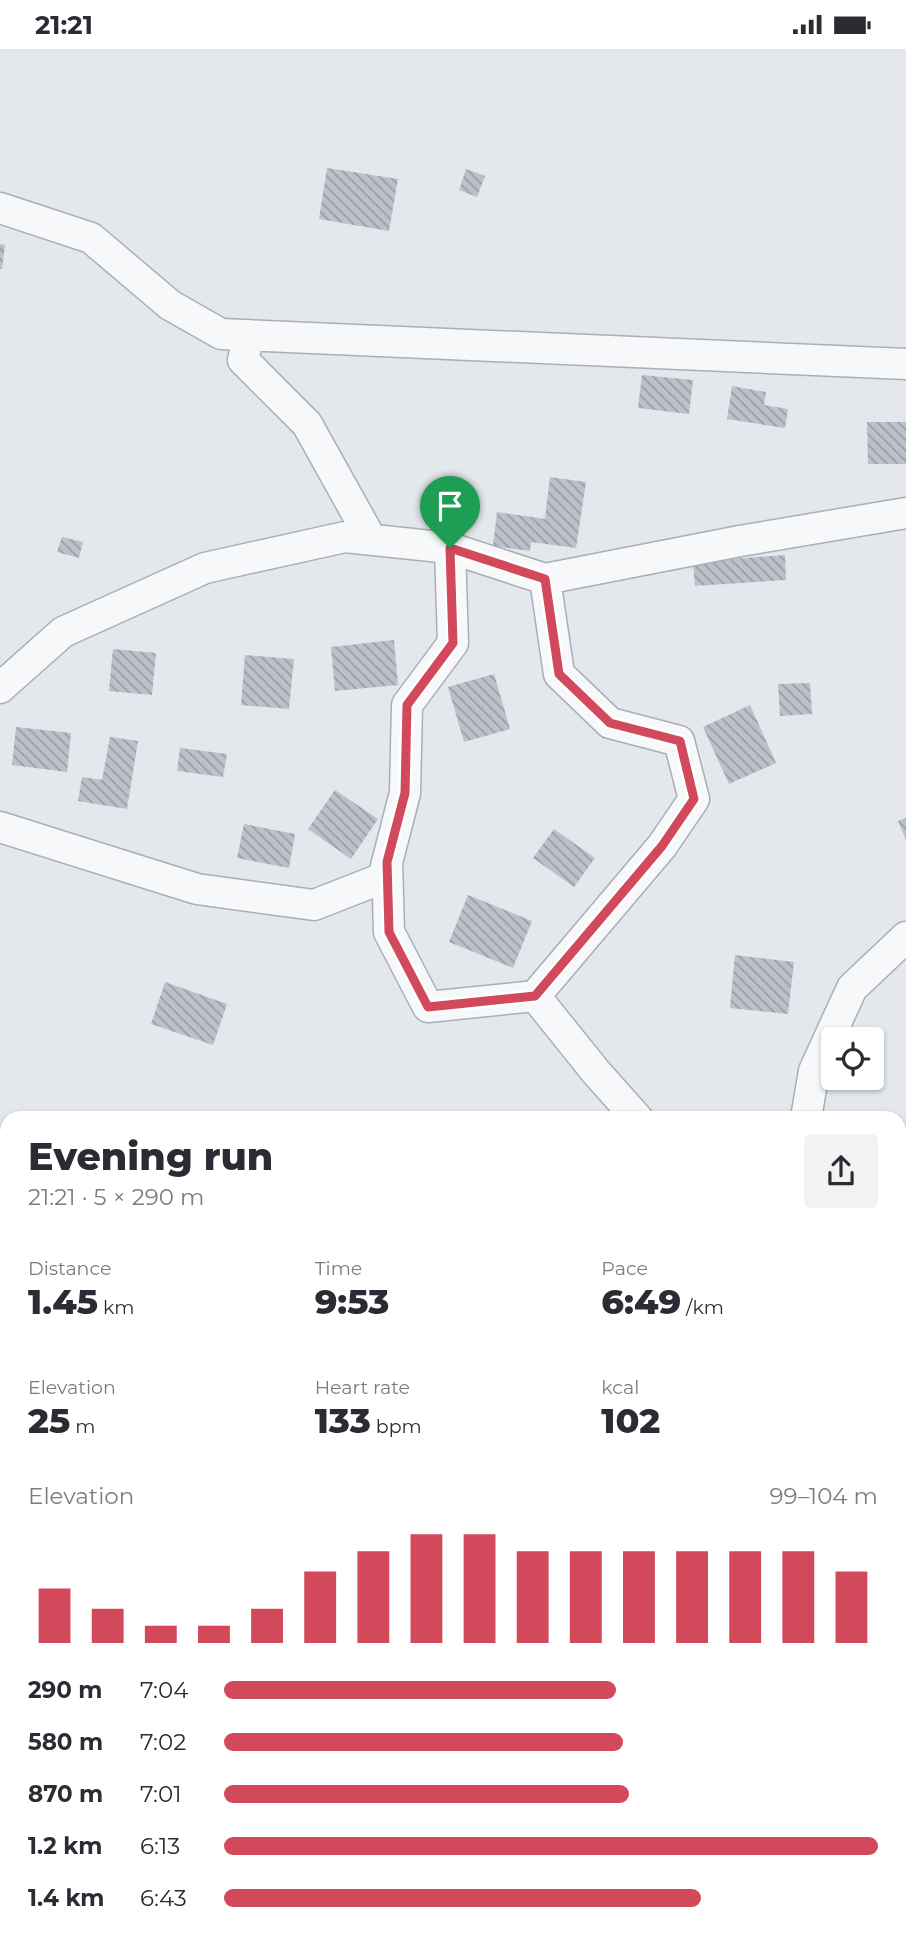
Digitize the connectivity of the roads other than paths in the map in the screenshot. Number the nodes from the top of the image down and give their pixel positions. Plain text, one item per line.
1 (0, 208) edge
2 (249, 335) junction
3 (906, 364) edge
4 (906, 513) edge
5 (371, 539) junction
6 (450, 548) junction
7 (545, 579) junction
8 (0, 688) edge
9 (0, 827) edge
10 (387, 862) junction
11 (906, 937) edge
12 (535, 996) junction
13 (631, 1111) edge
14 (807, 1111) edge

1 - 2 street
2 - 3 street
2 - 5 street
4 - 7 street
5 - 6 street
5 - 8 street
6 - 7 street
6 - 10 street
7 - 12 street
9 - 10 street
10 - 12 street
11 - 14 street
12 - 13 street

